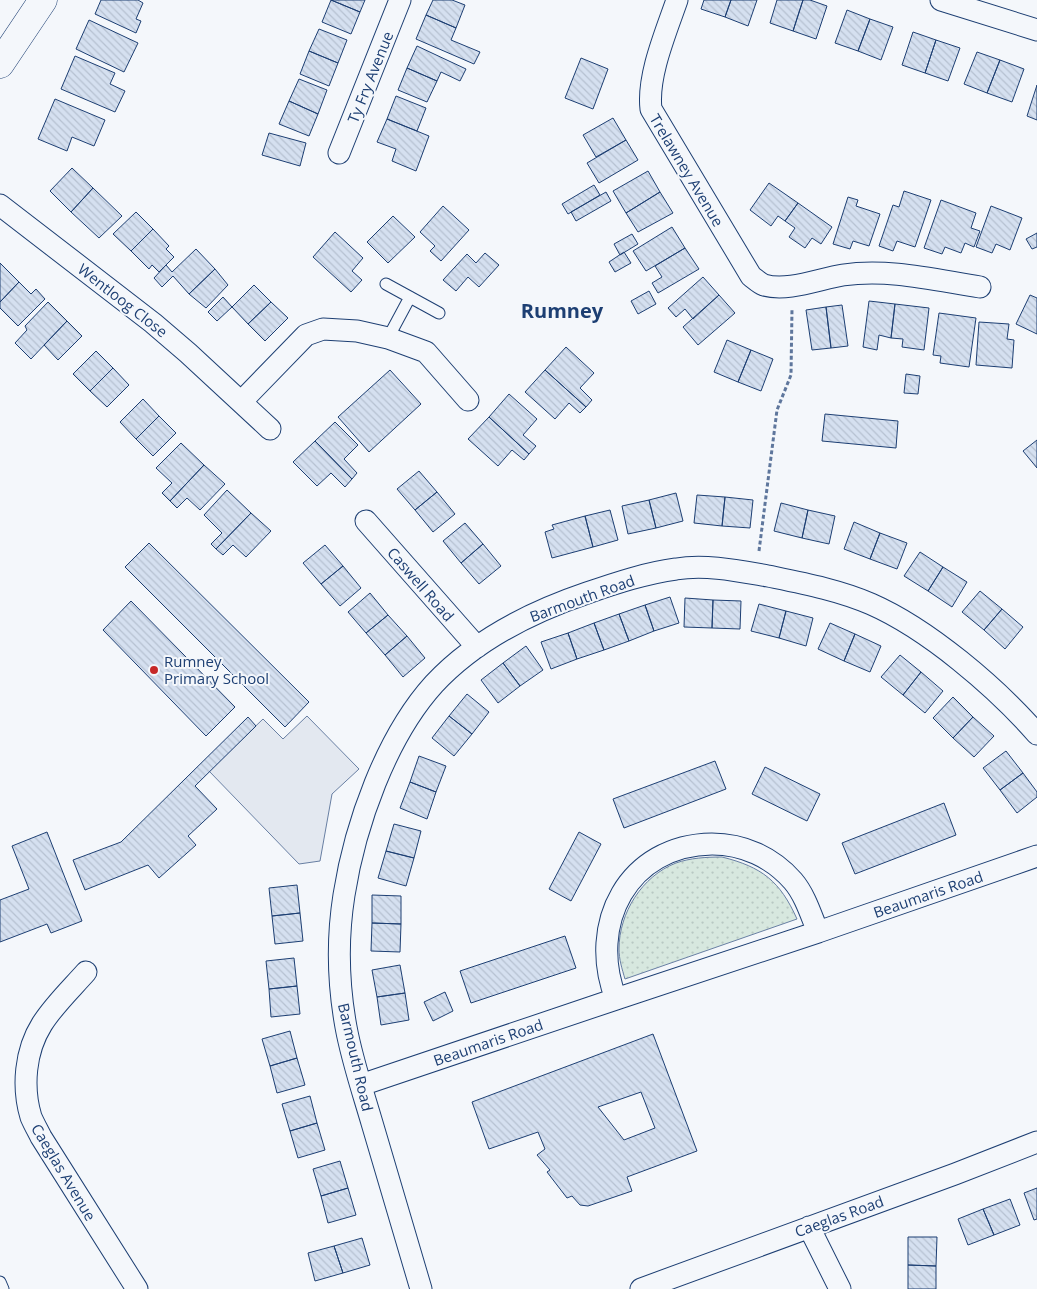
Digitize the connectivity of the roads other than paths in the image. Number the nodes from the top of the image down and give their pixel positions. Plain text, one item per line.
1 (43, 0) edge
2 (400, 0) edge
3 (677, 0) edge
4 (941, 0) edge
5 (1037, 30) edge
6 (0, 64) edge
7 (339, 153) dead end
8 (0, 205) edge
9 (386, 284) dead end
10 (980, 286) dead end
11 (410, 297) junction
12 (439, 313) dead end
13 (388, 338) junction
14 (468, 400) dead end
15 (241, 402) junction
16 (270, 429) dead end
17 (366, 521) dead end
18 (477, 647) junction
19 (1037, 734) edge
20 (1037, 856) edge
21 (818, 932) junction
22 (86, 972) dead end
23 (616, 999) junction
24 (361, 1085) junction
25 (1037, 1142) edge
26 (809, 1227) junction
27 (0, 1282) edge
28 (4, 1289) edge
29 (138, 1289) edge
30 (421, 1289) edge
31 (641, 1289) edge
32 (840, 1289) edge

1 - 6 main road
2 - 7 street, Ty Fry Avenue
3 - 10 street, Trelawney Avenue
4 - 5 street
8 - 15 street, Wentloog Close
9 - 11 lane
11 - 12 lane
11 - 13 lane
13 - 14 street
13 - 15 street
15 - 16 street, Wentloog Close
17 - 18 street, Caswell Road
18 - 19 street, Barmouth Road
18 - 24 street, Barmouth Road
20 - 21 street, Beaumaris Road
21 - 23 street, Beaumaris Road
21 - 23 street
22 - 29 street, Caeglas Avenue
23 - 24 street, Beaumaris Road
24 - 30 street, Barmouth Road
25 - 26 street, Caeglas Road
26 - 31 street, Caeglas Road
26 - 32 street
27 - 28 lane

